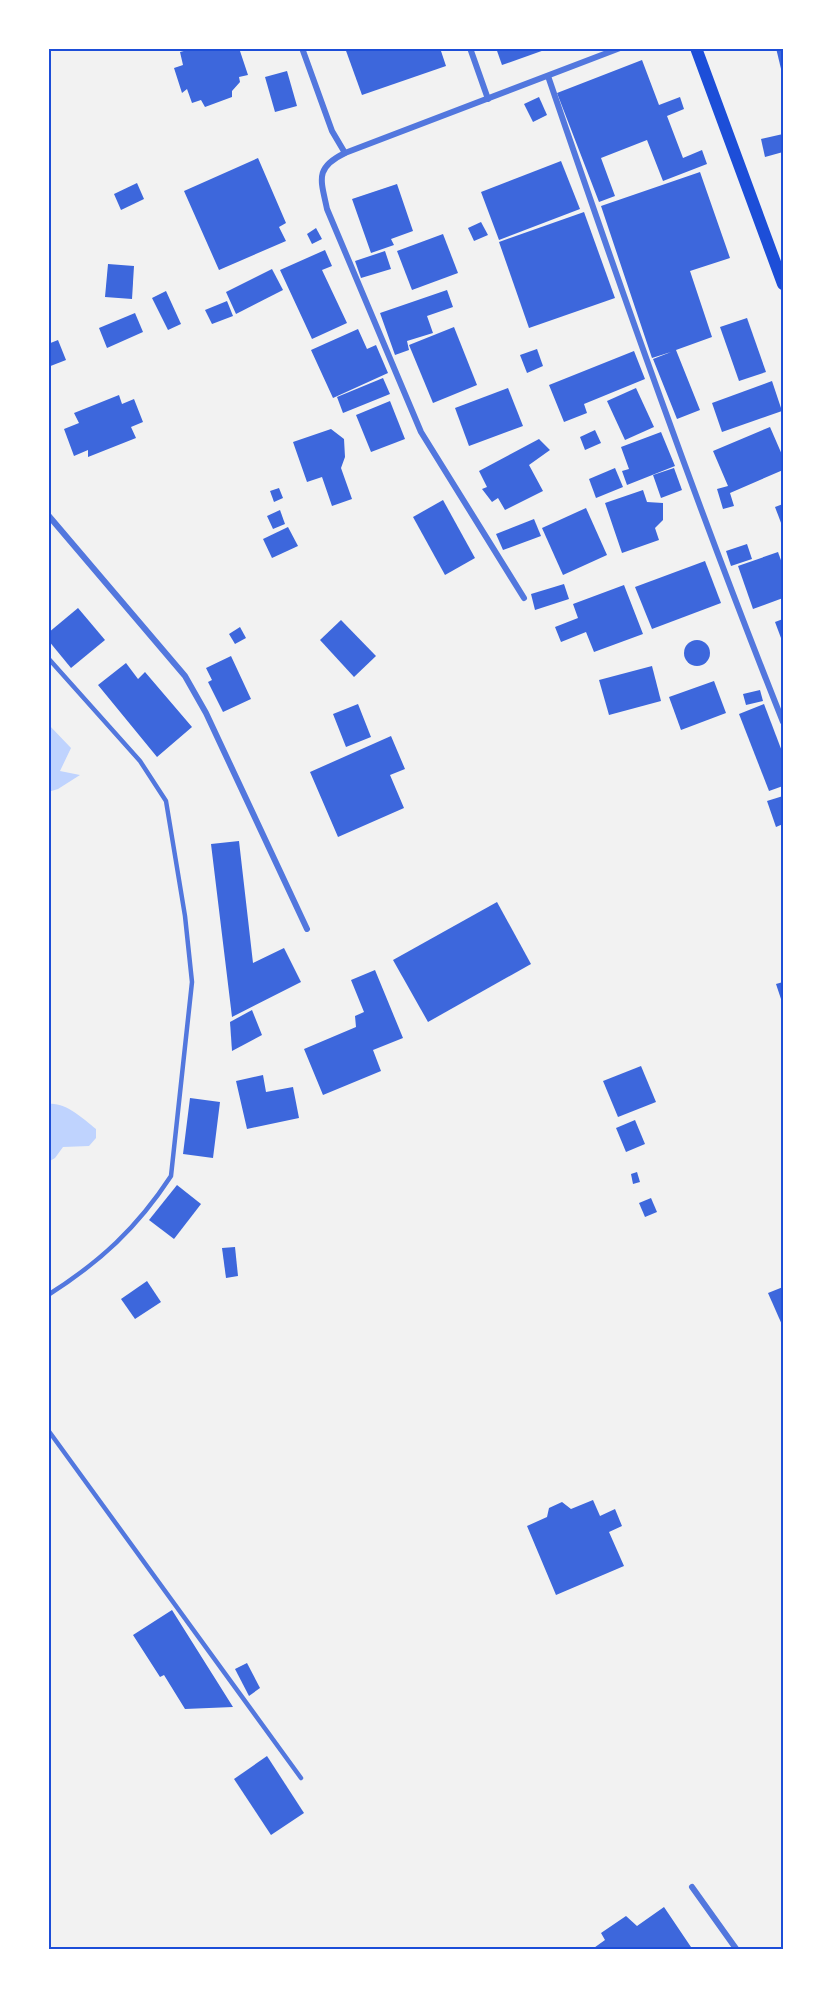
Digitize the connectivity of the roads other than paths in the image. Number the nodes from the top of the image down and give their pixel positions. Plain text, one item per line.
1 (302, 48) edge
2 (470, 48) edge
3 (620, 48) edge
4 (696, 48) edge
5 (548, 76) junction
6 (488, 99) junction
7 (345, 153) junction
8 (783, 284) edge
9 (48, 515) edge
10 (524, 598) dead end
11 (48, 658) edge
12 (783, 723) edge
13 (307, 929) dead end
14 (48, 1295) edge
15 (48, 1430) edge
16 (302, 1778) dead end
17 (692, 1887) dead end
18 (737, 1950) edge

1 - 7 street
2 - 6 street
3 - 5 street
4 - 8 main road
5 - 6 street
5 - 12 street
6 - 7 street
7 - 10 street
9 - 13 street
11 - 14 lane
15 - 16 lane
17 - 18 street

